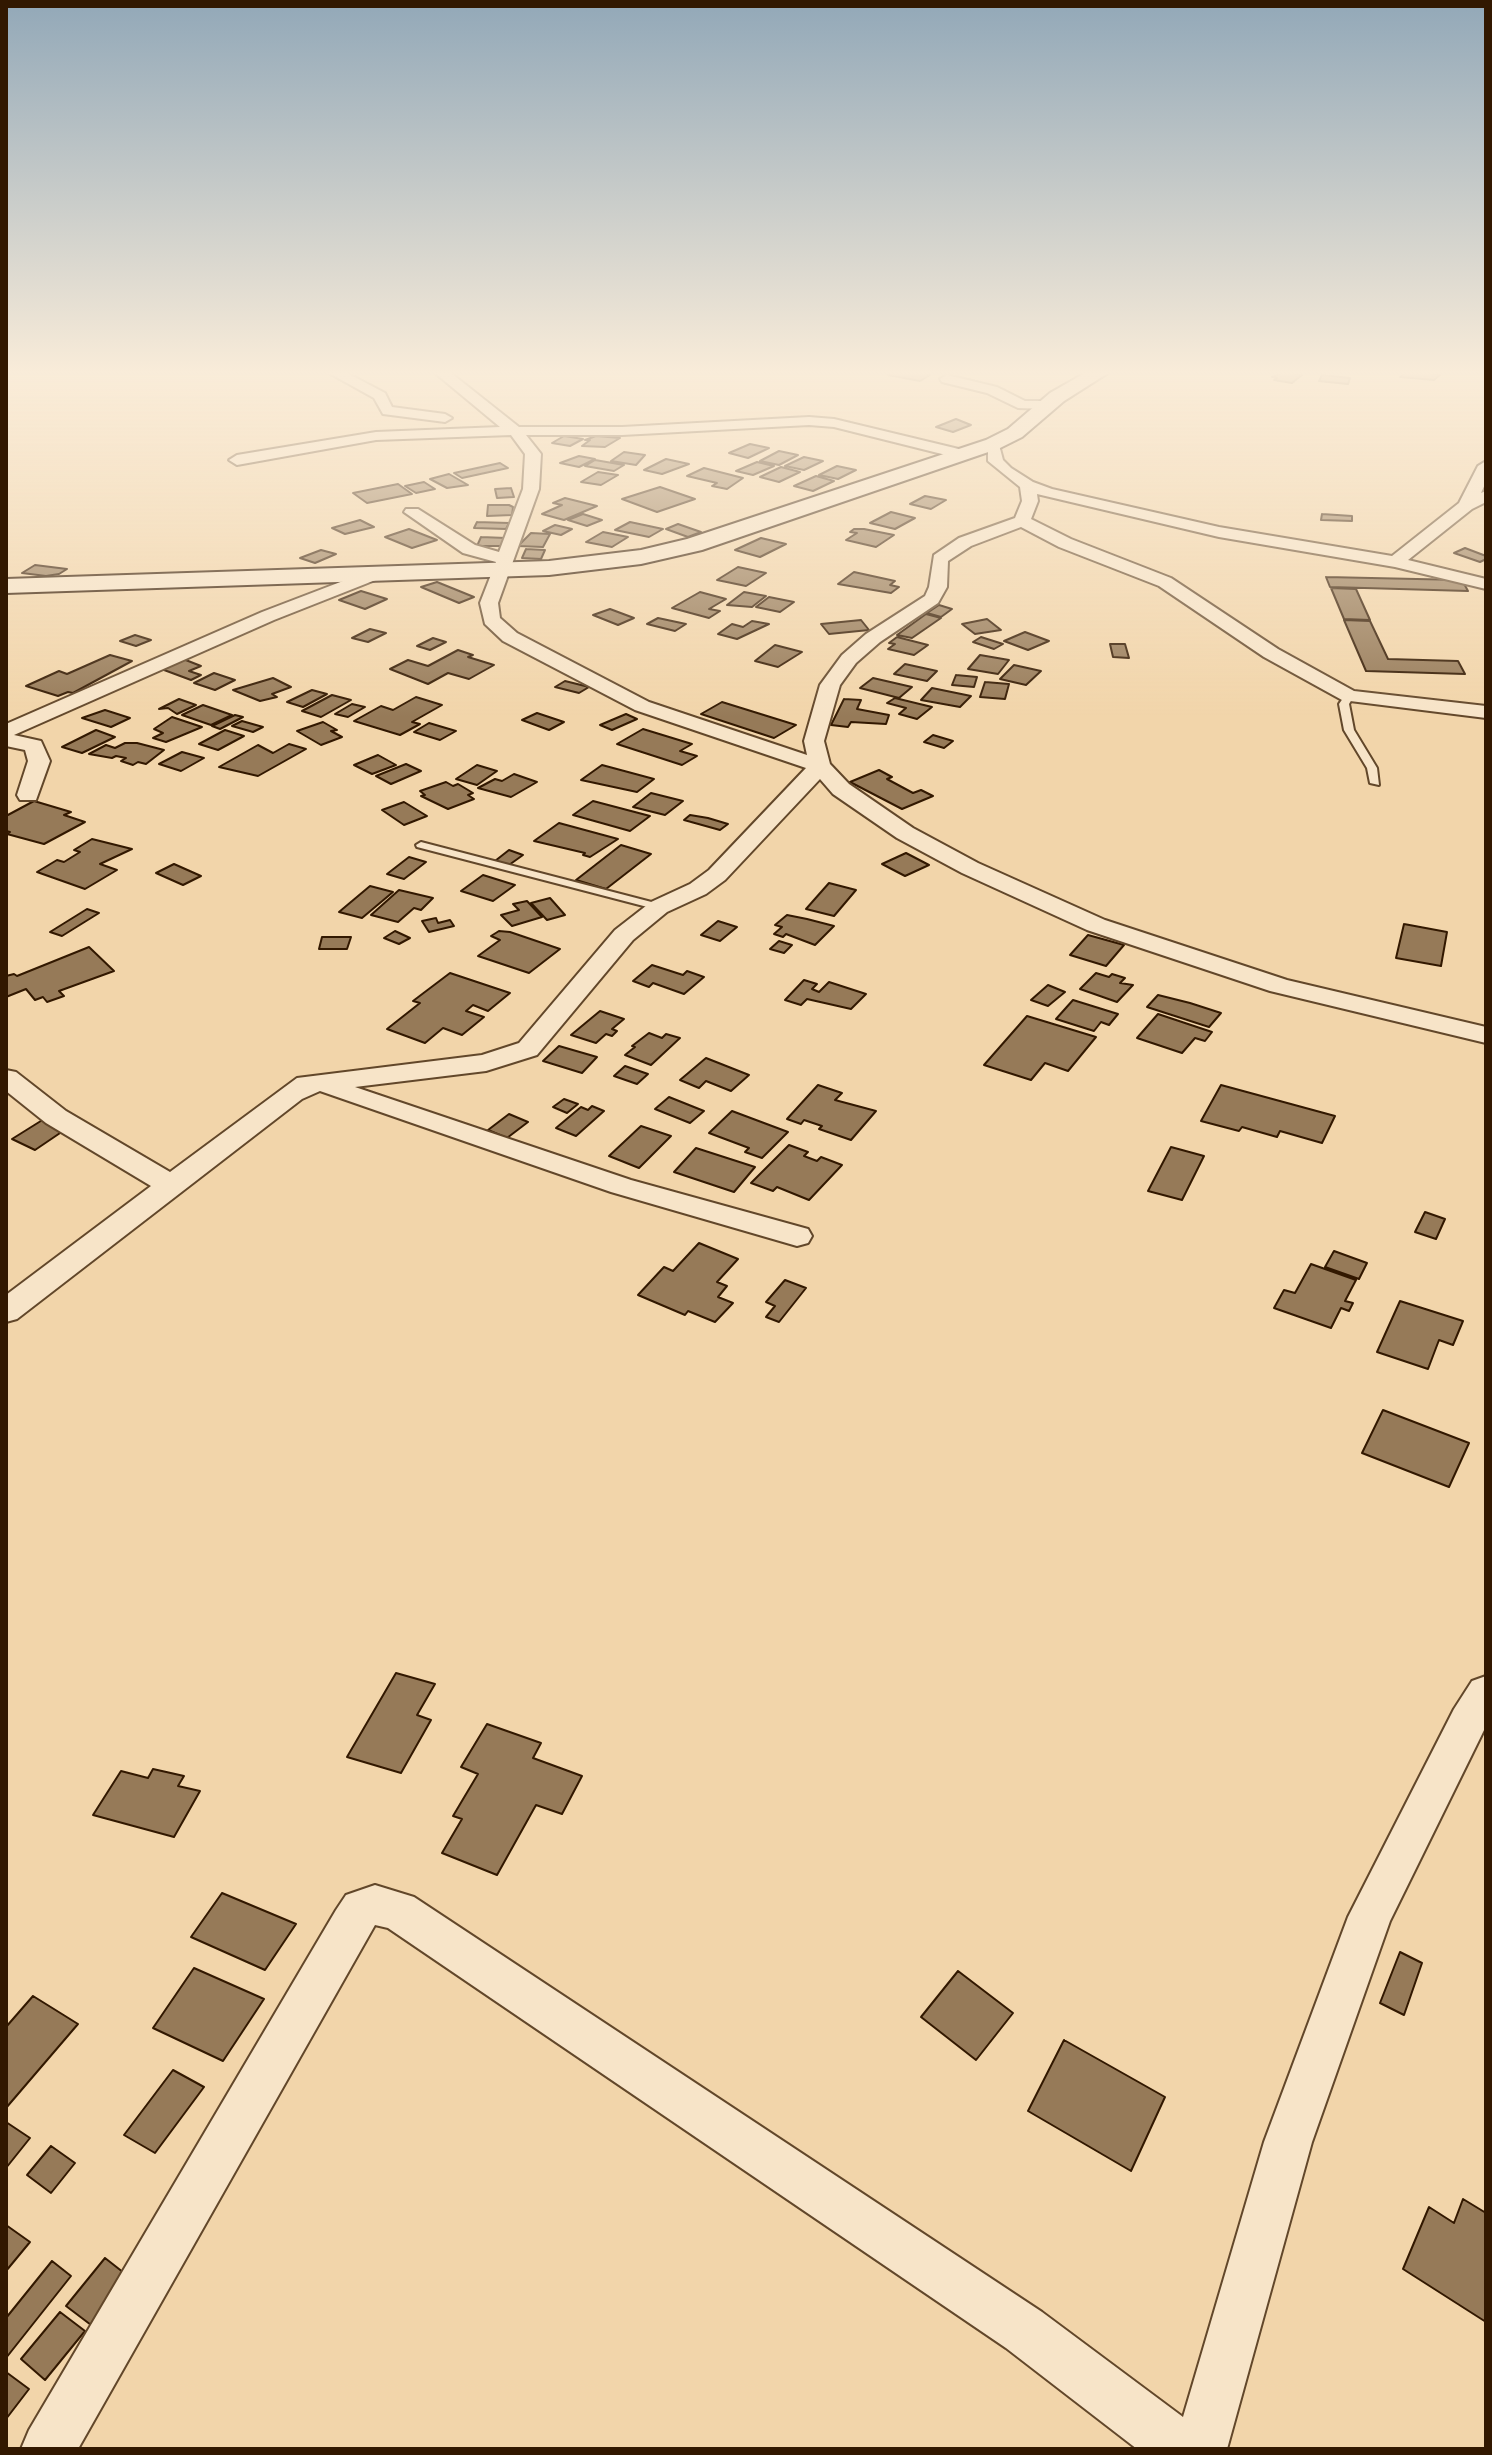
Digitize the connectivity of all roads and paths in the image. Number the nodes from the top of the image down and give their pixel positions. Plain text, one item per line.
1 (529, 488) edge
2 (863, 488) edge
3 (1027, 488) edge
4 (1036, 488) edge
5 (1475, 488) edge
6 (1486, 496) edge
7 (1466, 506) junction
8 (412, 512) dead end
9 (1022, 521) junction
10 (1395, 562) junction
11 (503, 565) junction
12 (377, 573) junction
13 (1486, 584) edge
14 (6, 586) edge
15 (1349, 696) junction
16 (1486, 712) edge
17 (6, 731) edge
18 (6, 740) edge
19 (820, 766) junction
20 (1375, 783) dead end
21 (28, 795) dead end
22 (421, 845) dead end
23 (659, 907) junction
24 (1486, 1035) edge
25 (6, 1078) edge
26 (323, 1085) junction
27 (171, 1185) junction
28 (797, 1236) dead end
29 (6, 1311) edge
30 (1486, 1692) edge
31 (48, 2449) edge
32 (1181, 2449) edge
33 (1200, 2449) edge

1 - 11 street
2 - 11 street
3 - 9 street
4 - 10 street
5 - 7 street
6 - 7 street
7 - 10 street
8 - 11 street
9 - 15 street
9 - 19 street
10 - 13 street
11 - 12 street
11 - 19 street
12 - 14 street
12 - 17 street
15 - 16 street
15 - 20 lane
18 - 21 street
19 - 23 street
19 - 24 street
22 - 23 lane
23 - 26 street
25 - 27 street
26 - 27 street
26 - 28 street
27 - 29 street
30 - 33 street
31 - 32 street

